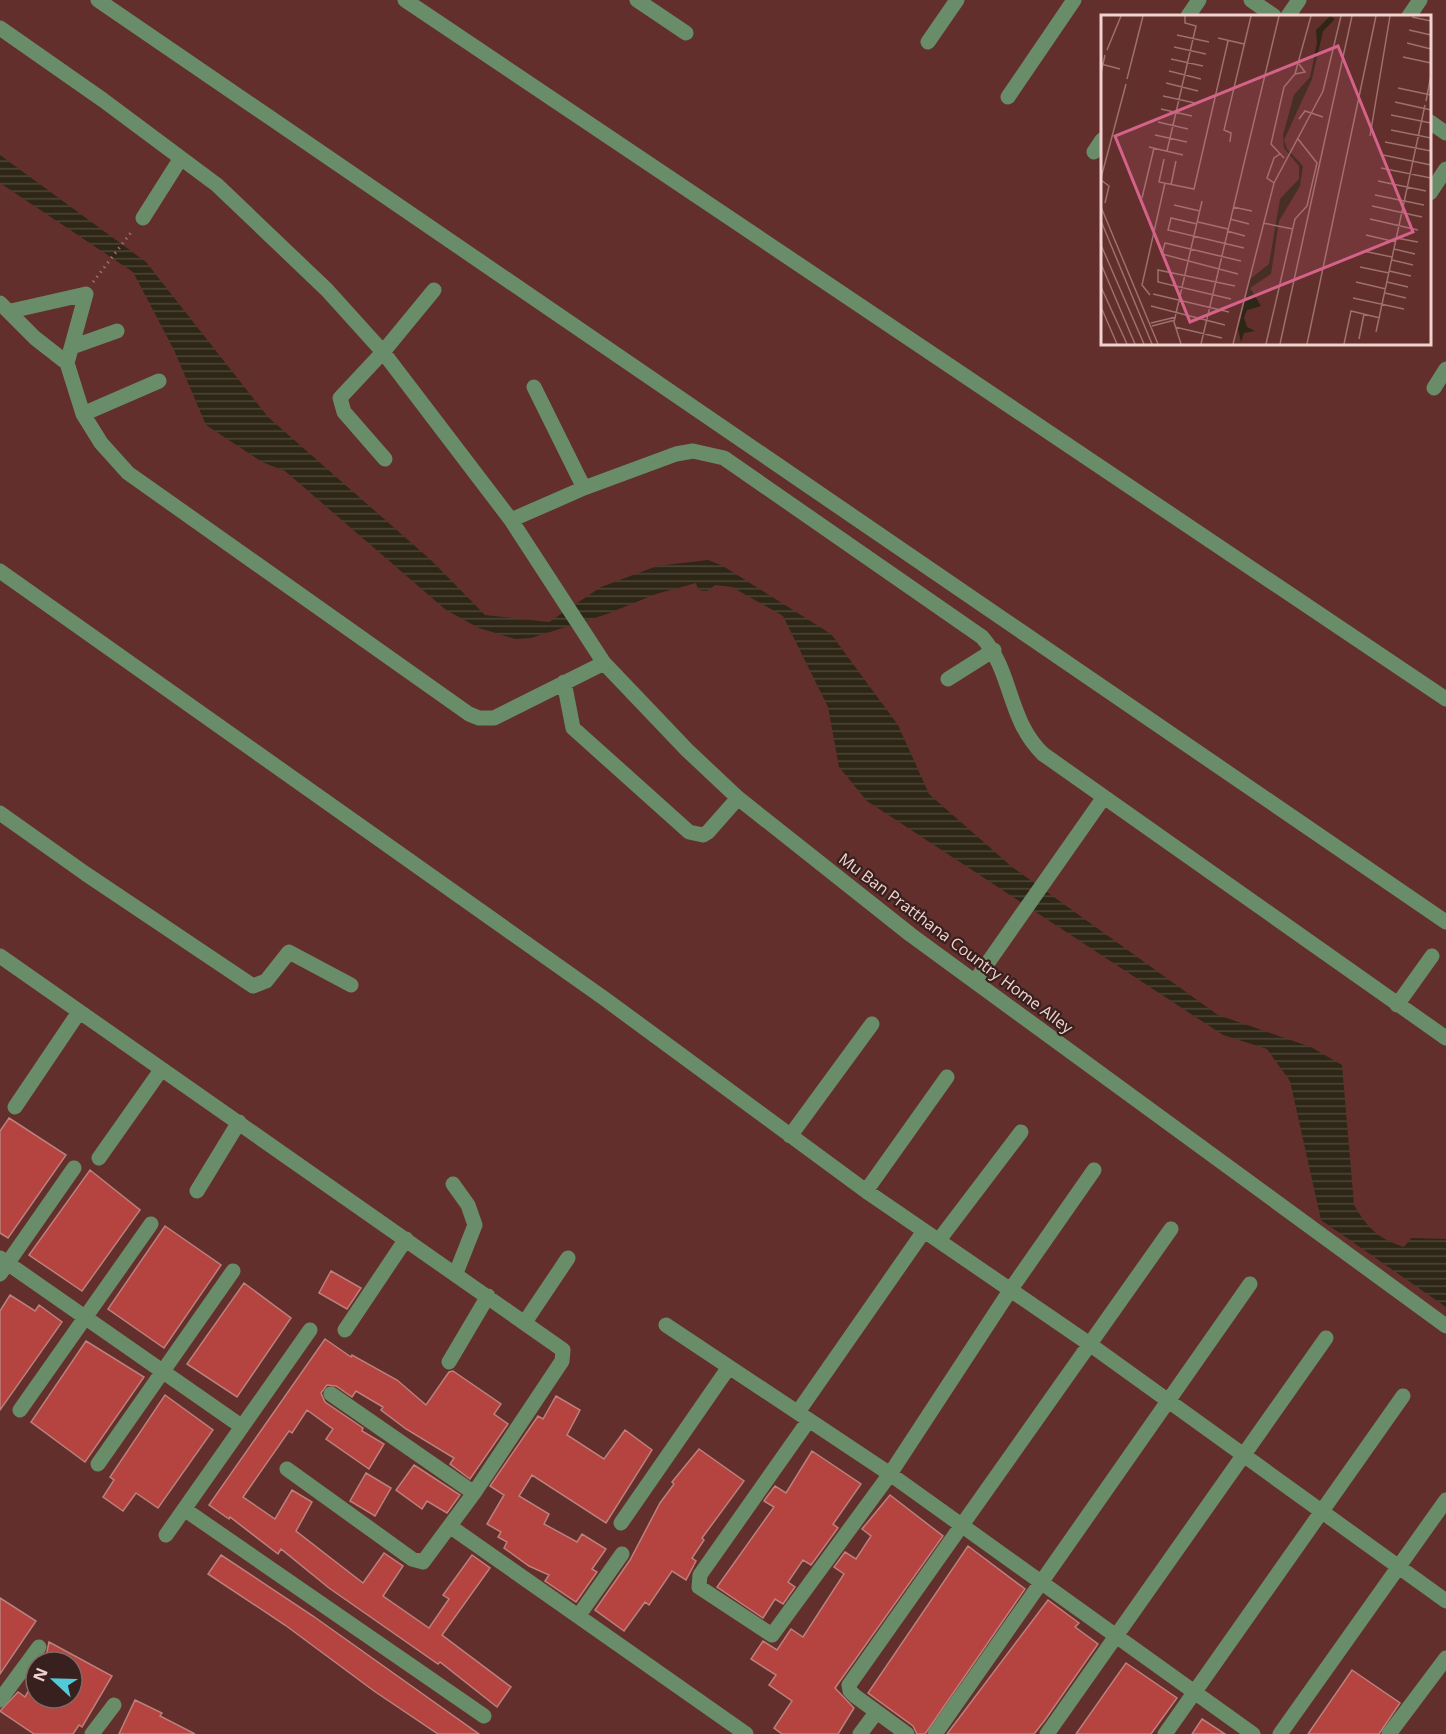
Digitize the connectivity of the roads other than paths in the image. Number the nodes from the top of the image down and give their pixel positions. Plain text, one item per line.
1 (98, 0) edge
2 (405, 0) edge
3 (638, 0) edge
4 (957, 0) edge
5 (1074, 0) edge
6 (1199, 0) edge
7 (1251, 0) edge
8 (1299, 0) edge
9 (1420, 0) edge
10 (1189, 15) edge
11 (1273, 15) edge
12 (1289, 15) edge
13 (1410, 15) edge
14 (0, 28) edge
15 (686, 33) dead end
16 (928, 42) dead end
17 (1008, 97) dead end
18 (181, 158) junction
19 (1446, 169) edge
20 (1431, 192) edge
21 (143, 218) dead end
22 (434, 290) dead end
23 (5, 307) edge
24 (117, 331) dead end
25 (72, 347) junction
26 (383, 352) junction
27 (67, 363) junction
28 (1446, 369) edge
29 (159, 381) dead end
30 (534, 387) dead end
31 (1434, 388) dead end
32 (83, 414) junction
33 (385, 459) dead end
34 (584, 488) junction
35 (511, 520) junction
36 (0, 571) edge
37 (994, 650) junction
38 (604, 663) junction
39 (948, 679) dead end
40 (564, 682) junction
41 (1446, 699) edge
42 (738, 798) junction
43 (1104, 798) junction
44 (0, 813) edge
45 (1446, 922) edge
46 (0, 956) edge
47 (1432, 956) dead end
48 (975, 981) junction
49 (351, 985) dead end
50 (1397, 1005) junction
51 (79, 1012) junction
52 (872, 1024) dead end
53 (1446, 1038) edge
54 (161, 1070) junction
55 (947, 1077) dead end
56 (15, 1107) dead end
57 (239, 1122) junction
58 (1020, 1132) dead end
59 (790, 1136) junction
60 (99, 1158) dead end
61 (74, 1168) dead end
62 (1094, 1170) dead end
63 (453, 1184) dead end
64 (197, 1191) dead end
65 (866, 1191) junction
66 (151, 1224) dead end
67 (1171, 1229) dead end
68 (924, 1231) junction
69 (406, 1239) junction
70 (939, 1240) junction
71 (568, 1258) dead end
72 (3, 1265) edge
73 (233, 1271) dead end
74 (456, 1273) junction
75 (1250, 1284) dead end
76 (1011, 1289) junction
77 (488, 1296) junction
78 (84, 1317) junction
79 (525, 1322) junction
80 (666, 1325) dead end
81 (1446, 1326) edge
82 (310, 1330) dead end
83 (345, 1330) dead end
84 (1326, 1338) dead end
85 (1088, 1344) junction
86 (448, 1362) dead end
87 (729, 1367) junction
88 (162, 1372) junction
89 (331, 1394) dead end
90 (1403, 1396) dead end
91 (1168, 1400) junction
92 (20, 1410) dead end
93 (803, 1416) junction
94 (241, 1426) junction
95 (1245, 1455) junction
96 (98, 1464) dead end
97 (287, 1469) dead end
98 (890, 1474) junction
99 (474, 1492) junction
100 (1446, 1500) edge
101 (184, 1509) junction
102 (1323, 1510) junction
103 (621, 1523) dead end
104 (960, 1525) junction
105 (451, 1527) junction
106 (166, 1535) dead end
107 (622, 1554) dead end
108 (1399, 1567) junction
109 (1041, 1581) junction
110 (1446, 1601) edge
111 (579, 1615) junction
112 (1116, 1637) junction
113 (39, 1647) dead end
114 (1446, 1658) edge
115 (1195, 1691) junction
116 (0, 1700) edge
117 (114, 1705) dead end
118 (484, 1716) dead end
119 (872, 1718) dead end
120 (92, 1734) edge
121 (746, 1734) edge
122 (860, 1734) edge
123 (907, 1734) edge
124 (935, 1734) edge
125 (1047, 1734) edge
126 (1165, 1734) edge
127 (1253, 1734) edge
128 (1280, 1734) edge
129 (1389, 1734) edge

1 - 45 street
2 - 41 street
3 - 15 street
4 - 16 street
5 - 17 street
6 - 10 street
7 - 11 street
8 - 12 street
9 - 13 street
14 - 18 street, Mu Ban Pratthana Country Home Alley
18 - 21 street
18 - 26 street, Mu Ban Pratthana Country Home Alley
19 - 20 street
22 - 26 street
23 - 25 street
23 - 27 street
24 - 25 street
25 - 27 street
26 - 33 street
26 - 35 street, Mu Ban Pratthana Country Home Alley
27 - 32 street
28 - 31 street
29 - 32 street
30 - 34 street
32 - 40 street
34 - 35 street
34 - 37 street
35 - 38 street, Mu Ban Pratthana Country Home Alley
36 - 59 street
37 - 39 street
37 - 43 street
38 - 40 street
38 - 42 street, Mu Ban Pratthana Country Home Alley
40 - 42 street
42 - 48 street, Mu Ban Pratthana Country Home Alley
43 - 48 street
43 - 50 street
44 - 49 street
46 - 51 street
47 - 50 street
48 - 81 street, Mu Ban Pratthana Country Home Alley
50 - 53 street
51 - 54 street
51 - 56 street
52 - 59 street
54 - 57 street
54 - 60 street
55 - 65 street
57 - 64 street
57 - 69 street
58 - 70 street
59 - 65 street
61 - 72 street
62 - 76 street
63 - 74 street
65 - 68 street
66 - 78 street
67 - 85 street
68 - 70 street
68 - 93 street
69 - 74 street
69 - 83 street
70 - 76 street
71 - 79 street
72 - 78 street
73 - 88 street
74 - 77 street
75 - 91 street
76 - 85 street
76 - 98 street
77 - 79 street
77 - 86 street
78 - 88 street
78 - 92 street
79 - 99 street
80 - 87 street
82 - 94 street
84 - 95 street
85 - 91 street
85 - 104 street
87 - 93 street
87 - 103 street
88 - 94 street
88 - 96 street
89 - 99 street
90 - 102 street
91 - 95 street
91 - 109 street
93 - 98 street
93 - 98 street
94 - 101 street
95 - 102 street
95 - 112 street
97 - 105 street
98 - 104 street
99 - 105 street
100 - 108 street
101 - 106 street
101 - 118 street
102 - 108 street
102 - 115 street
104 - 109 street
104 - 123 street
105 - 111 street
107 - 111 street
108 - 110 street
108 - 128 street
109 - 112 street
109 - 124 street
111 - 121 street
112 - 115 street
112 - 125 street
113 - 116 street
114 - 129 street
115 - 126 street
115 - 127 street
117 - 120 street
119 - 122 street

